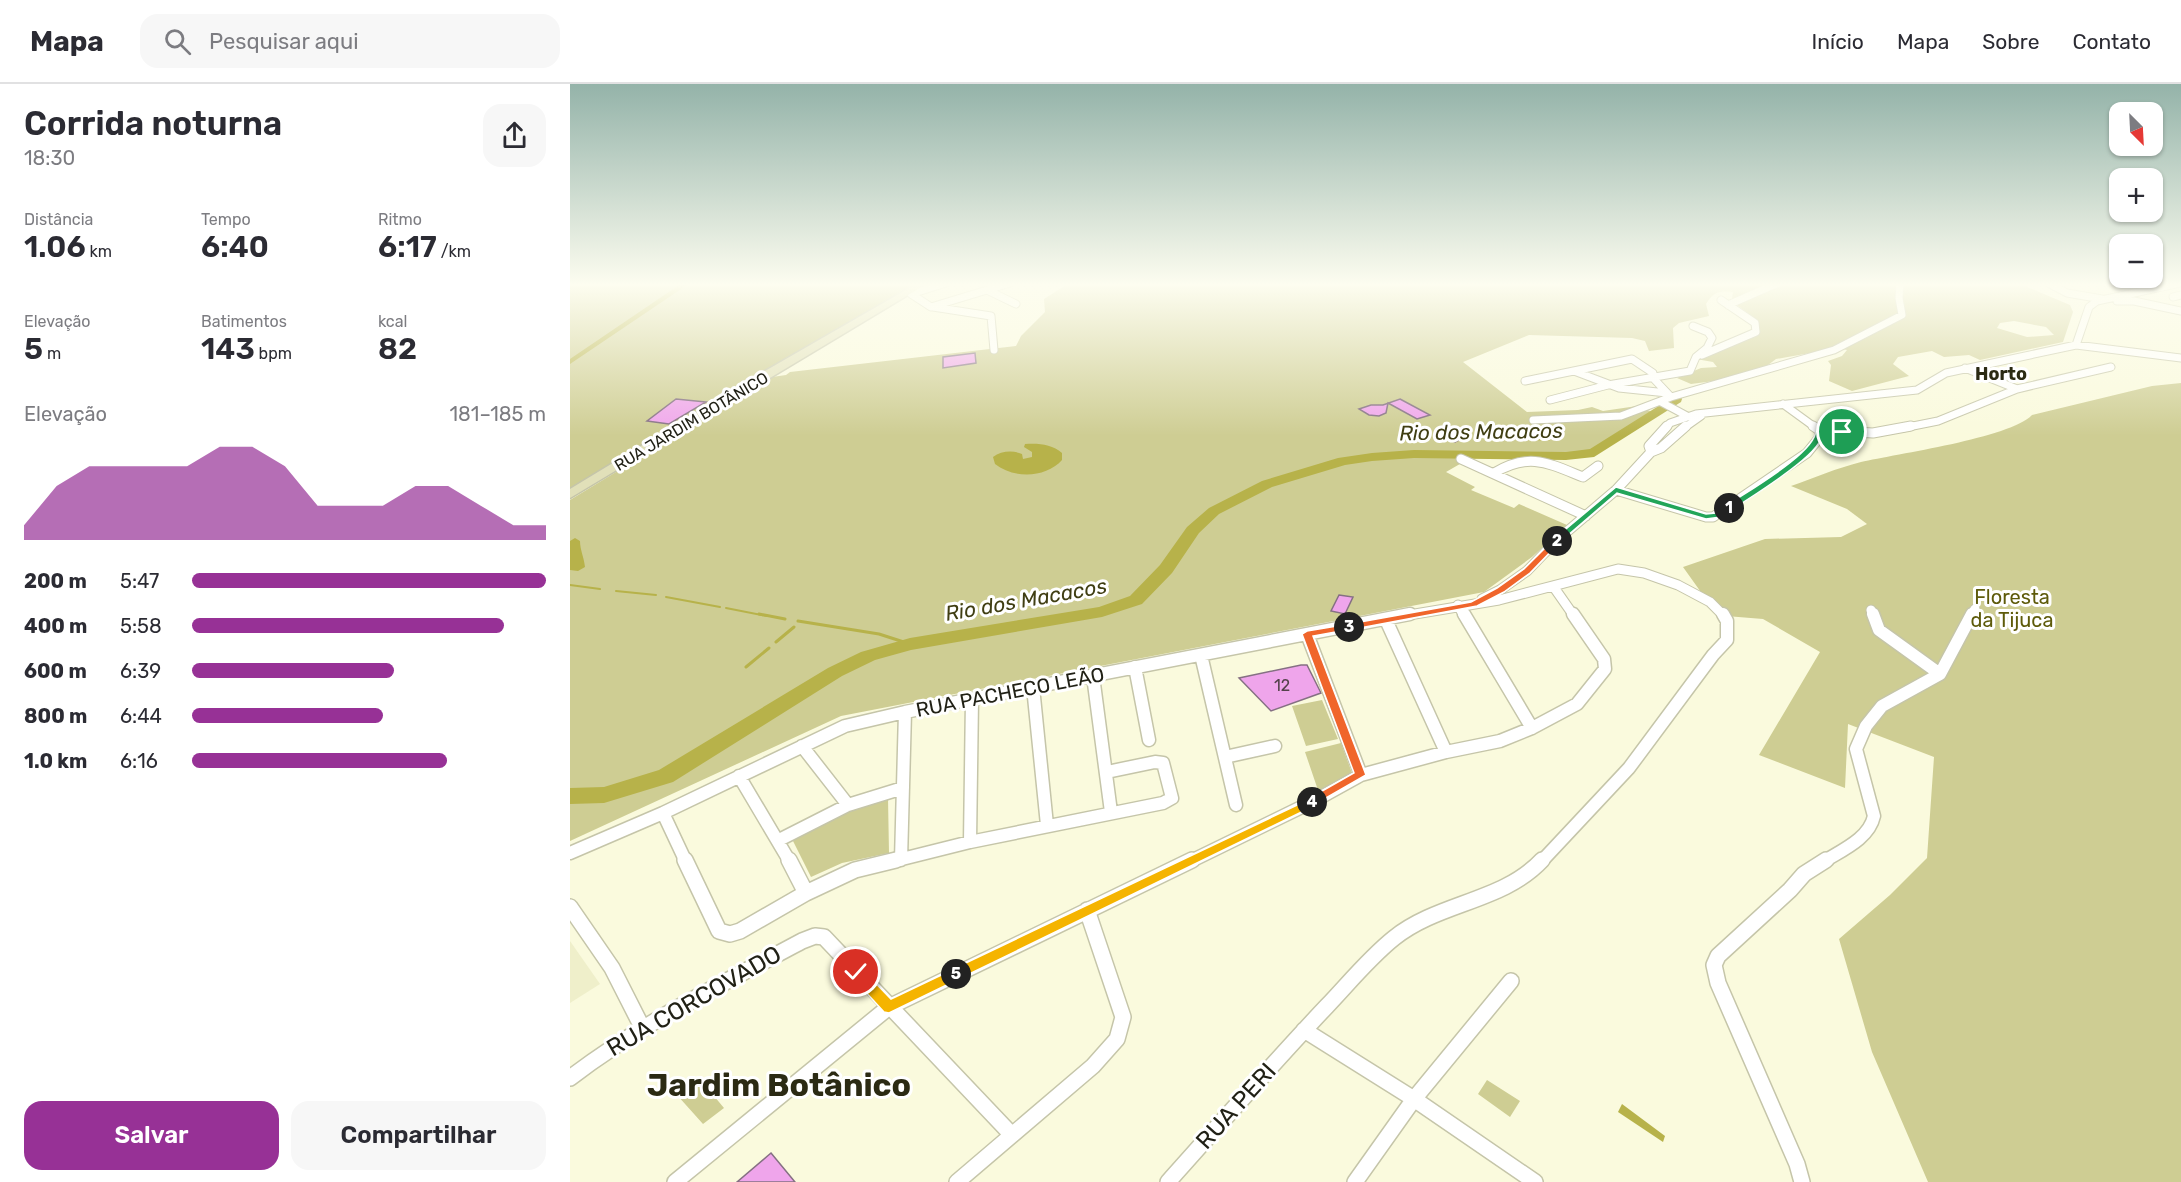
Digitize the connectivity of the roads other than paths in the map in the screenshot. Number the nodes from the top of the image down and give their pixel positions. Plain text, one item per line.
1 (838, 334) edge
2 (993, 334) edge
3 (1709, 334) edge
4 (1753, 334) edge
5 (1865, 334) edge
6 (2079, 334) edge
7 (2076, 345) junction
8 (994, 350) dead end
9 (1696, 357) junction
10 (2181, 358) edge
11 (2111, 367) dead end
12 (1963, 368) junction
13 (1574, 371) junction
14 (1655, 377) junction
15 (1524, 381) dead end
16 (1608, 385) junction
17 (2017, 389) junction
18 (1669, 395) junction
19 (1550, 400) dead end
20 (1661, 402) junction
21 (1783, 404) junction
22 (1687, 418) junction
23 (1533, 420) dead end
24 (1665, 426) junction
25 (1682, 430) junction
26 (1820, 430) junction
27 (1651, 452) junction
28 (1461, 459) dead end
29 (1598, 466) dead end
30 (1494, 473) junction
31 (1616, 490) junction
32 (570, 494) edge
33 (1586, 516) junction
34 (1521, 574) junction
35 (1547, 587) junction
36 (1474, 604) junction
37 (1458, 605) junction
38 (1975, 609) dead end
39 (1871, 610) dead end
40 (1386, 620) junction
41 (1307, 634) junction
42 (1201, 655) junction
43 (1135, 668) junction
44 (1940, 674) junction
45 (1093, 676) junction
46 (1033, 687) junction
47 (972, 699) junction
48 (905, 712) junction
49 (1532, 728) junction
50 (1149, 740) dead end
51 (802, 746) junction
52 (1275, 746) dead end
53 (1446, 752) junction
54 (1225, 757) junction
55 (1107, 772) junction
56 (1361, 775) junction
57 (739, 776) junction
58 (903, 788) junction
59 (848, 805) junction
60 (1236, 805) dead end
61 (1111, 812) junction
62 (663, 813) junction
63 (1047, 825) junction
64 (779, 840) junction
65 (970, 842) junction
66 (570, 853) edge
67 (901, 860) junction
68 (806, 893) junction
69 (570, 908) edge
70 (1087, 910) junction
71 (1511, 981) dead end
72 (889, 1007) junction
73 (642, 1027) junction
74 (1304, 1030) junction
75 (570, 1078) edge
76 (1414, 1099) junction
77 (1011, 1134) junction
78 (675, 1182) edge
79 (957, 1182) edge
80 (1168, 1182) edge
81 (1355, 1182) edge
82 (1535, 1182) edge
83 (1802, 1182) edge

1 - 32 main road, RUA JARDIM BOTÂNICO
2 - 8 street
3 - 9 street
4 - 9 street
5 - 18 street
6 - 7 street
7 - 10 street, RUA PACHECO LEÃO
7 - 12 street, RUA PACHECO LEÃO
9 - 14 street
11 - 17 street
12 - 17 street
12 - 21 street, RUA PACHECO LEÃO
13 - 14 street
13 - 15 street
13 - 16 street
14 - 16 street
14 - 18 street
16 - 18 street
16 - 19 street
17 - 26 street
18 - 20 street
20 - 22 street
20 - 23 street
21 - 22 street, RUA PACHECO LEÃO
21 - 26 street
22 - 24 street, RUA PACHECO LEÃO
22 - 25 street, RUA PACHECO LEÃO
24 - 25 street
24 - 27 street, RUA PACHECO LEÃO
25 - 27 street, RUA PACHECO LEÃO
26 - 31 street
27 - 31 street, RUA PACHECO LEÃO
28 - 30 street
29 - 30 street
30 - 33 street
31 - 33 street, RUA PACHECO LEÃO
33 - 34 street, RUA PACHECO LEÃO
34 - 35 street
34 - 36 street, RUA PACHECO LEÃO
35 - 36 street, RUA PACHECO LEÃO
35 - 49 street
35 - 74 street, RUA PERI
36 - 37 street, RUA PACHECO LEÃO
37 - 40 street, RUA PACHECO LEÃO
37 - 49 street
38 - 44 street
39 - 44 street
40 - 41 street, RUA PACHECO LEÃO
40 - 53 street
41 - 42 street, RUA PACHECO LEÃO
41 - 56 street
42 - 43 street, RUA PACHECO LEÃO
42 - 54 street
43 - 45 street, RUA PACHECO LEÃO
43 - 50 street
44 - 83 street
45 - 46 street, RUA PACHECO LEÃO
45 - 55 street
46 - 47 street, RUA PACHECO LEÃO
46 - 63 street
47 - 48 street, RUA PACHECO LEÃO
47 - 65 street
48 - 51 street, RUA PACHECO LEÃO
48 - 58 street
49 - 53 street
51 - 57 street, RUA PACHECO LEÃO
51 - 59 street
52 - 54 street
53 - 56 street
54 - 60 street
55 - 61 street
55 - 61 street
56 - 70 street
57 - 62 street, RUA PACHECO LEÃO
57 - 64 street
58 - 59 street
58 - 67 street
59 - 64 street
61 - 63 street
62 - 66 street, RUA PACHECO LEÃO
62 - 68 street
63 - 65 street
64 - 68 street
65 - 67 street
67 - 68 street
69 - 73 street
70 - 72 street
70 - 77 street
71 - 76 street
72 - 73 street, RUA CORCOVADO
72 - 77 street
72 - 78 street
73 - 75 street, RUA CORCOVADO
74 - 76 street
74 - 80 street, RUA PERI
76 - 81 street
76 - 82 street
77 - 79 street

